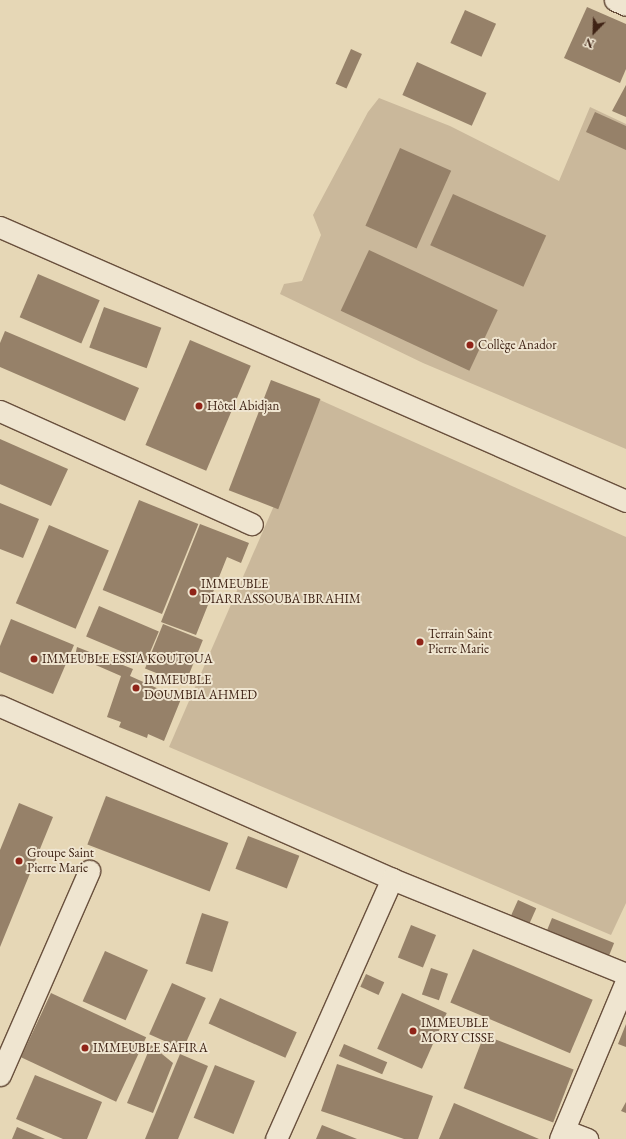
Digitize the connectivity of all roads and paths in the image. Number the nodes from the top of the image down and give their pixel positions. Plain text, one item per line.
1 (615, 0) edge
2 (626, 5) edge
3 (0, 227) edge
4 (0, 411) edge
5 (626, 501) edge
6 (252, 524) dead end
7 (0, 706) edge
8 (89, 871) dead end
9 (392, 879) junction
10 (626, 974) edge
11 (626, 981) edge
12 (0, 1075) edge
13 (562, 1134) edge
14 (276, 1139) edge
15 (587, 1139) edge

1 - 2 street
3 - 5 street
4 - 6 street
7 - 9 street
8 - 12 street
9 - 10 street
9 - 14 street
11 - 13 street
13 - 15 street

